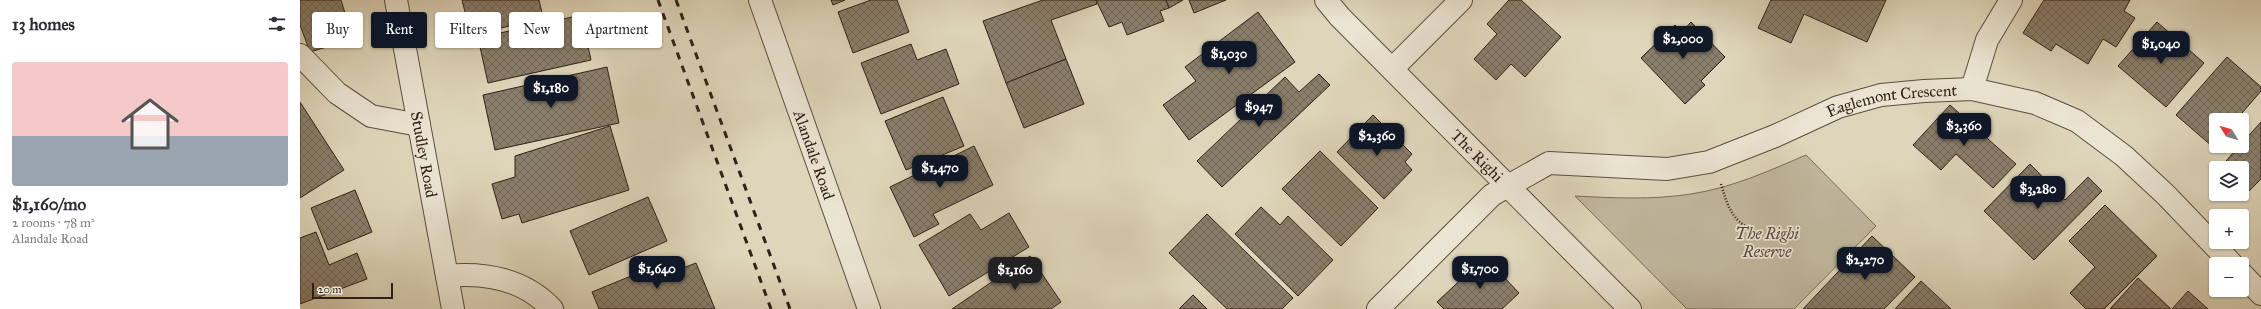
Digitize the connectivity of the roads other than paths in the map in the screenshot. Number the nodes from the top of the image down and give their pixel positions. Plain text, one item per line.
1 (396, 0) edge
2 (760, 0) edge
3 (1326, 0) edge
4 (1461, 0) edge
5 (2011, 0) edge
6 (300, 55) edge
7 (1393, 68) junction
8 (1972, 89) junction
9 (419, 125) junction
10 (1508, 186) junction
11 (2225, 257) edge
12 (447, 276) junction
13 (2249, 281) edge
14 (2261, 294) edge
15 (453, 309) edge
16 (552, 309) edge
17 (869, 309) edge
18 (1378, 309) edge
19 (1630, 309) edge

1 - 9 street, Studley Road
2 - 17 street, Alandale Road
3 - 7 street, The Righi
4 - 7 street
5 - 8 street
6 - 9 street
7 - 10 street, The Righi
8 - 10 street, Eaglemont Crescent
8 - 11 street, Eaglemont Crescent
9 - 12 street, Studley Road
10 - 18 street, Eaglemont Crescent
10 - 19 street, The Righi
12 - 15 street, Studley Road
12 - 16 street
13 - 14 street

